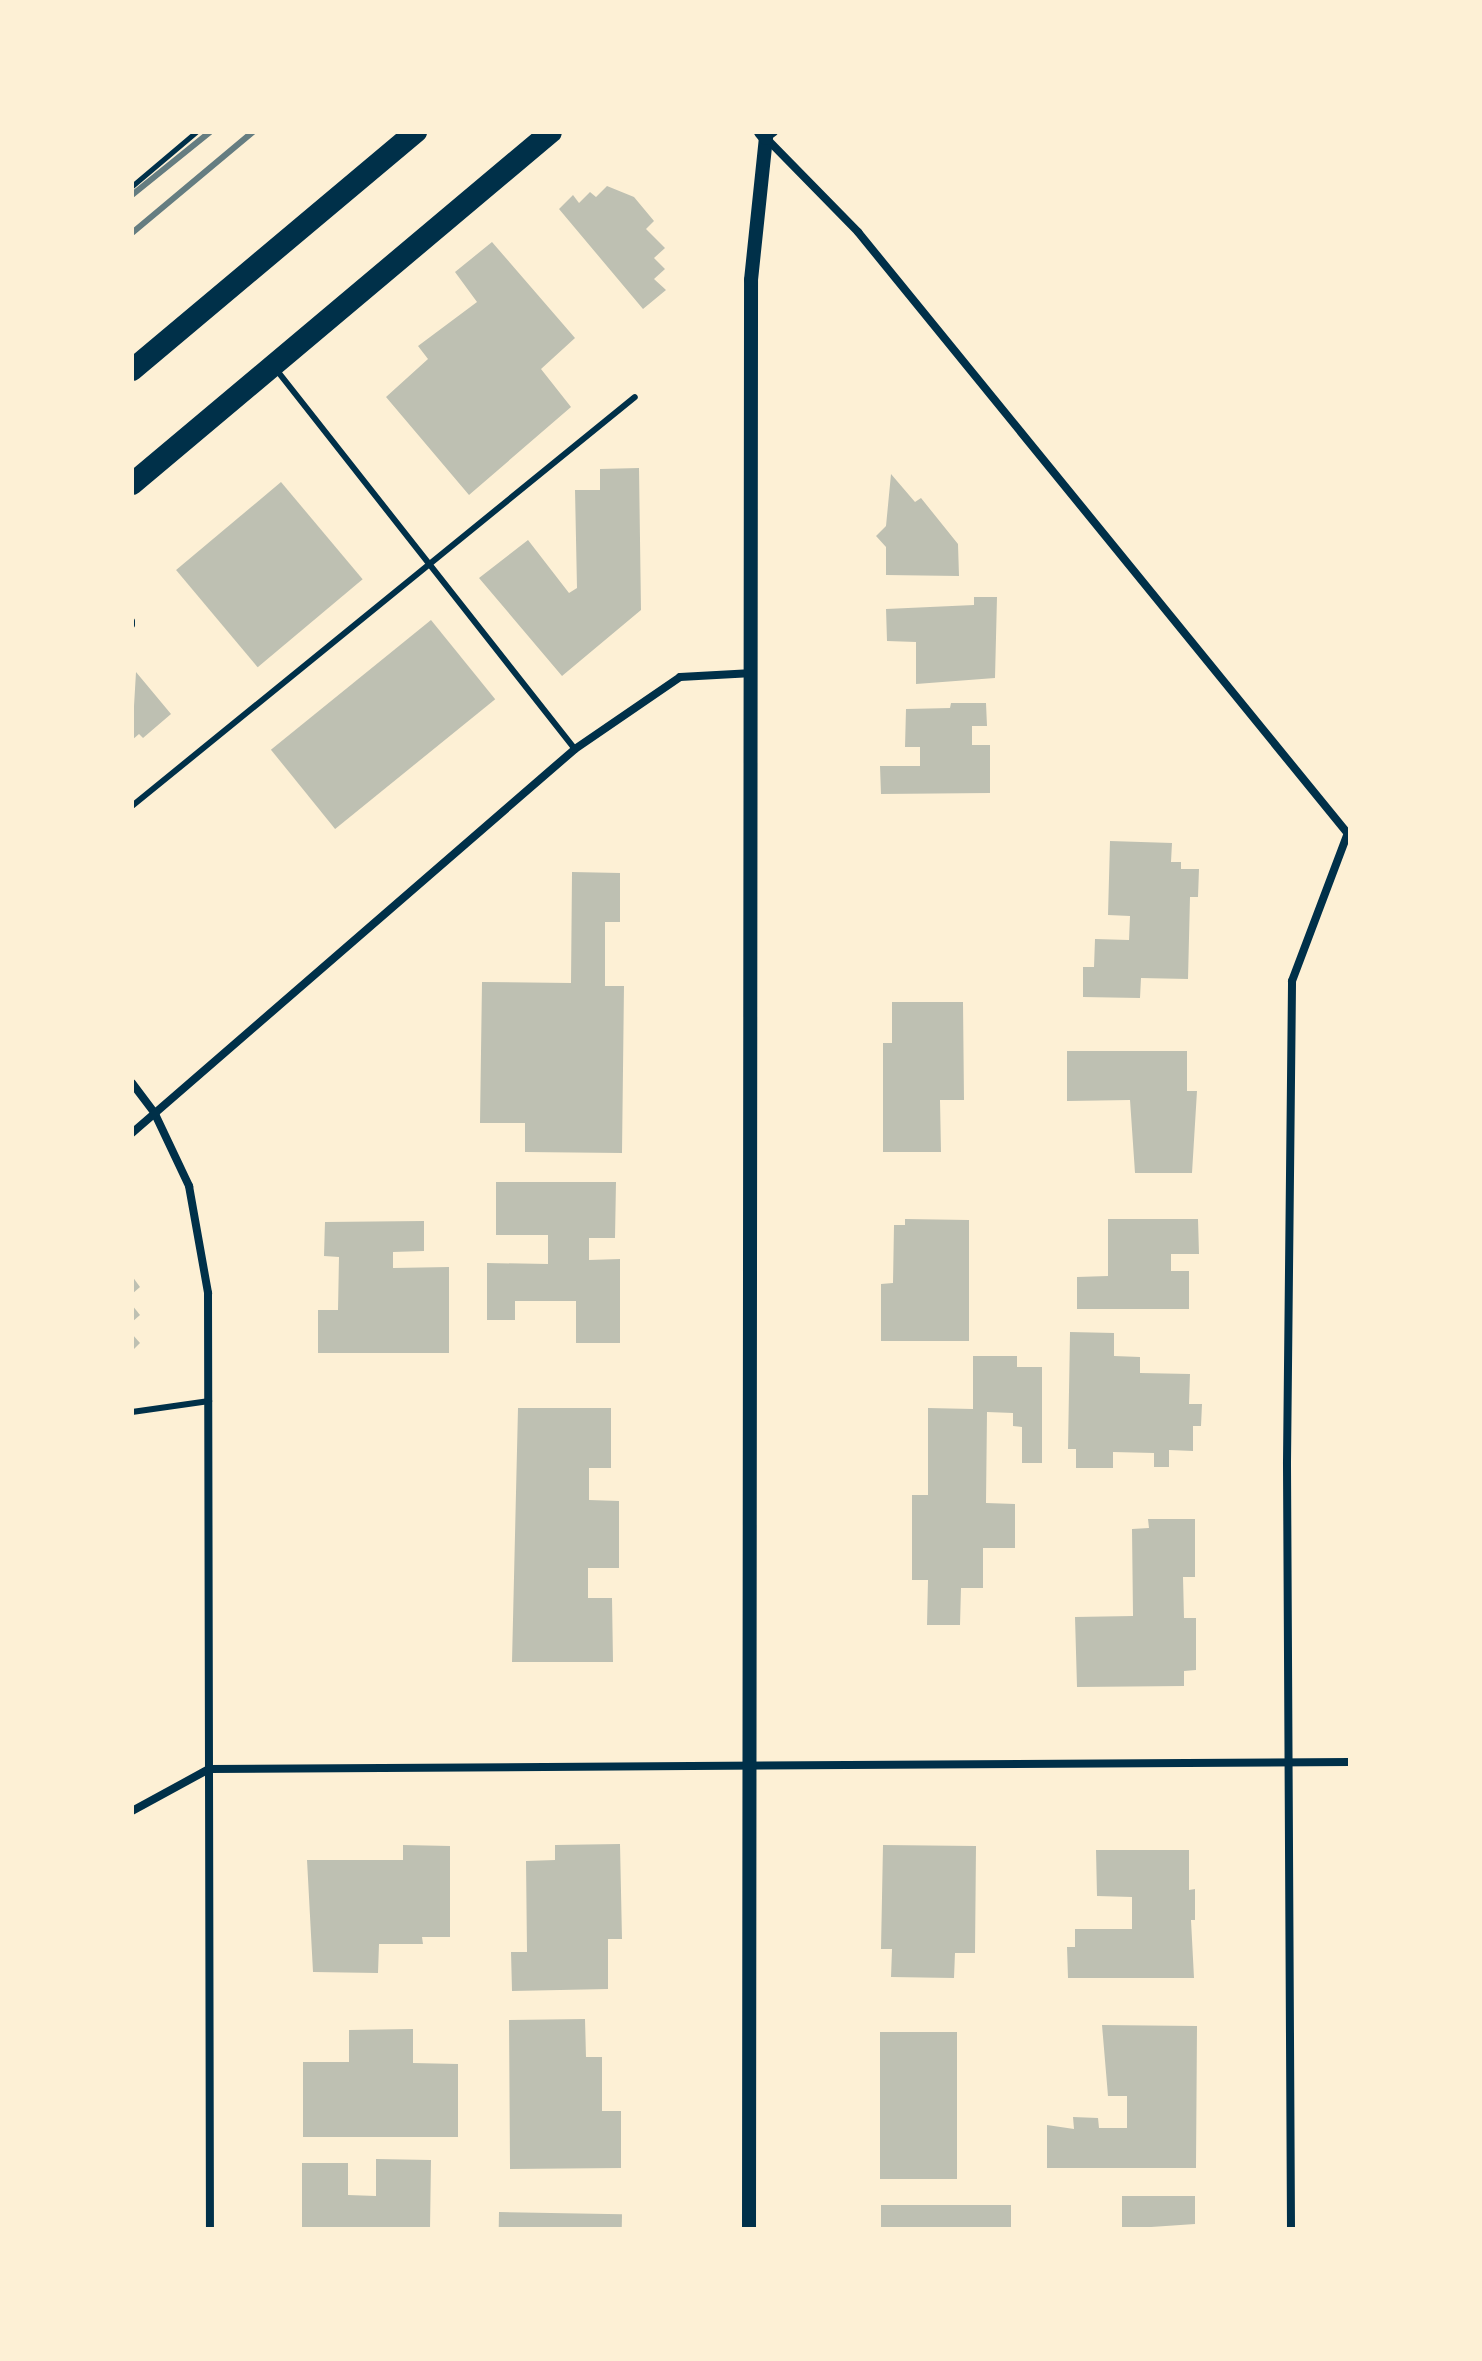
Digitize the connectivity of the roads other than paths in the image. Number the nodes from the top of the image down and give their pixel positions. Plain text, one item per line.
1 (416, 132) edge
2 (551, 132) edge
3 (767, 134) edge
4 (273, 365) junction
5 (132, 370) edge
6 (635, 397) dead end
7 (132, 484) edge
8 (429, 565) junction
9 (754, 673) junction
10 (575, 749) junction
11 (132, 806) edge
12 (1349, 833) edge
13 (132, 1083) edge
14 (155, 1114) junction
15 (132, 1133) edge
16 (209, 1401) junction
17 (132, 1412) edge
18 (1290, 1762) junction
19 (1350, 1762) edge
20 (749, 1768) junction
21 (209, 1769) junction
22 (132, 1811) edge
23 (210, 2229) edge
24 (749, 2229) edge
25 (1291, 2229) edge

1 - 5 highway
2 - 4 highway
3 - 9 street
3 - 12 street
4 - 7 highway
4 - 8 lane
6 - 8 lane
8 - 10 lane
8 - 11 lane
9 - 10 street
9 - 20 street
10 - 14 street
12 - 18 street
13 - 14 street
14 - 15 street
14 - 16 street
16 - 17 lane
16 - 21 street
18 - 19 street
18 - 20 street
18 - 25 street
20 - 21 street
20 - 24 street
21 - 22 street
21 - 23 street

